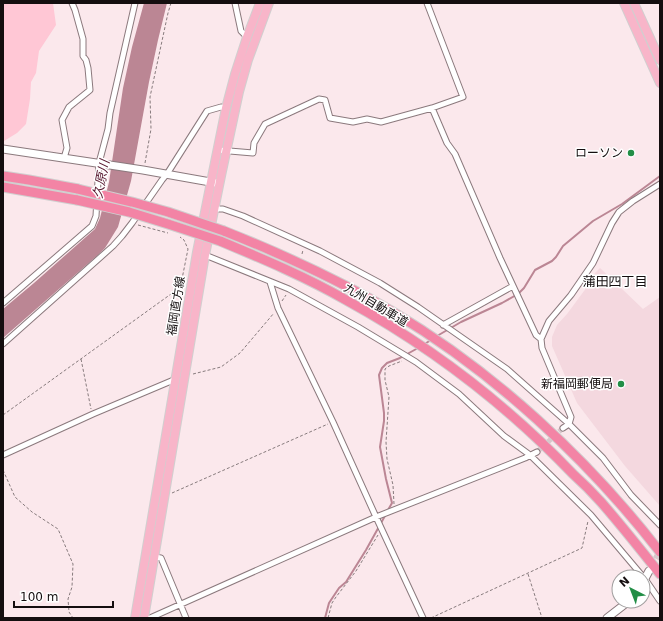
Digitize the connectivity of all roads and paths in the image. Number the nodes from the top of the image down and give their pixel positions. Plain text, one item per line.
1 (72, 3) edge
2 (135, 3) edge
3 (171, 3) edge
4 (235, 3) edge
5 (260, 3) edge
6 (269, 3) edge
7 (427, 3) edge
8 (624, 3) edge
9 (634, 3) edge
10 (247, 37) junction
11 (660, 60) edge
12 (660, 84) edge
13 (226, 108) junction
14 (432, 108) junction
15 (3, 150) edge
16 (222, 150) junction
17 (64, 158) junction
18 (99, 163) junction
19 (144, 170) junction
20 (167, 174) junction
21 (3, 176) edge
22 (215, 182) junction
23 (660, 184) edge
24 (3, 187) edge
25 (214, 209) junction
26 (132, 223) junction
27 (170, 234) dead end
28 (178, 236) dead end
29 (205, 255) junction
30 (270, 282) junction
31 (513, 286) junction
32 (289, 289) junction
33 (3, 303) edge
34 (278, 308) junction
35 (443, 325) junction
36 (540, 339) junction
37 (3, 344) edge
38 (81, 358) junction
39 (409, 358) junction
40 (180, 378) junction
41 (3, 414) edge
42 (92, 414) junction
43 (333, 422) junction
44 (569, 424) junction
45 (564, 428) tunnel mouth
46 (537, 452) tunnel mouth
47 (3, 455) edge
48 (530, 455) junction
49 (3, 470) edge
50 (164, 494) junction
51 (394, 510) junction
52 (591, 515) junction
53 (376, 517) junction
54 (660, 525) edge
55 (381, 529) junction
56 (660, 552) edge
57 (154, 557) junction
58 (635, 569) edge
59 (528, 573) junction
60 (660, 574) edge
61 (651, 589) edge
62 (660, 601) edge
63 (180, 605) junction
64 (619, 609) edge
65 (73, 618) edge
66 (135, 618) edge
67 (144, 618) edge
68 (150, 618) edge
69 (186, 618) edge
70 (328, 618) edge
71 (423, 618) edge
72 (431, 618) edge
73 (542, 618) edge
74 (608, 618) edge

1 - 17 street
2 - 18 street
3 - 19 path
4 - 10 street
5 - 10 main road, 福岡直方線
6 - 16 main road, 福岡直方線
7 - 14 street
8 - 12 main road
9 - 11 main road
10 - 13 main road, 福岡直方線
13 - 16 main road, 福岡直方線
13 - 20 street
14 - 16 street
14 - 31 street
15 - 17 street
16 - 22 main road, 福岡直方線
17 - 18 street
18 - 19 street
18 - 33 street
19 - 20 street
20 - 22 street
20 - 26 street
21 - 56 highway, 九州自動車道, bridge
22 - 25 main road, 福岡直方線
22 - 40 main road, 福岡直方線
23 - 36 street
24 - 60 highway, 九州自動車道, bridge
25 - 29 main road, 福岡直方線
25 - 35 street
26 - 27 path
26 - 37 street
28 - 38 path
29 - 30 street
29 - 40 main road, 福岡直方線
30 - 32 street
30 - 34 street
31 - 35 street
31 - 36 street
32 - 34 path
32 - 39 street
34 - 40 path
34 - 43 street
35 - 44 street
36 - 44 street
38 - 41 path
38 - 42 path
39 - 48 street
39 - 51 path
40 - 42 street
40 - 50 main road, 福岡直方線
40 - 66 main road, 福岡直方線
42 - 47 street
43 - 50 path
43 - 53 street
44 - 45 street
44 - 54 street
46 - 48 street
48 - 51 street
48 - 52 street
49 - 65 path
50 - 57 main road, 福岡直方線
51 - 53 street
52 - 58 street
52 - 59 path
53 - 55 street
53 - 63 street
55 - 70 path
55 - 71 street
57 - 63 street
57 - 67 main road, 福岡直方線
59 - 72 path
59 - 73 path
61 - 62 street
63 - 68 street
63 - 69 street
64 - 74 street

